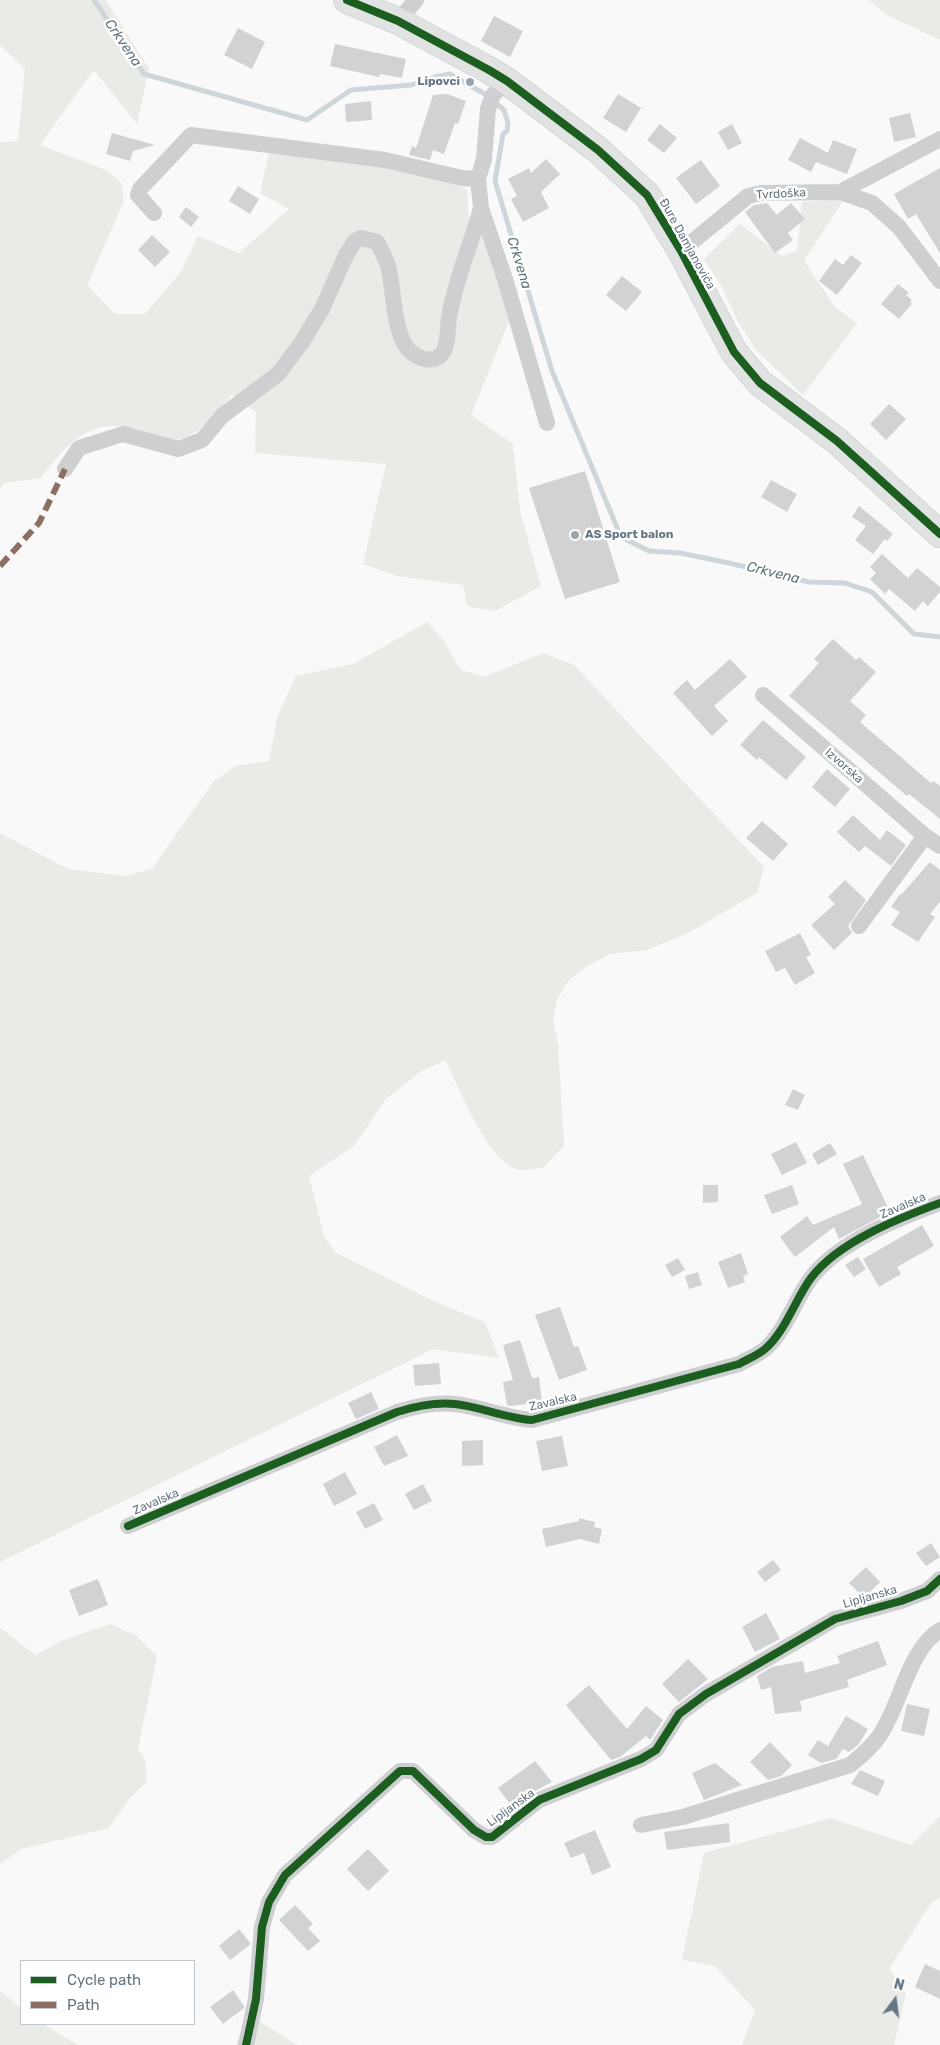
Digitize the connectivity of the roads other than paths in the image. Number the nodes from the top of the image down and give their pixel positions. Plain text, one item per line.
1 (347, 0) edge
2 (416, 0) edge
3 (398, 21) junction
4 (497, 93) junction
5 (940, 139) edge
6 (478, 179) junction
7 (840, 192) junction
8 (481, 208) junction
9 (154, 213) dead end
10 (681, 251) junction
11 (940, 281) edge
12 (547, 423) dead end
13 (65, 469) dead end
14 (940, 534) edge
15 (763, 695) dead end
16 (925, 836) junction
17 (940, 846) edge
18 (859, 926) dead end
19 (940, 1204) edge
20 (128, 1526) dead end
21 (940, 1579) edge
22 (940, 1630) edge
23 (641, 1825) dead end
24 (246, 2045) edge

1 - 3 main road, Đure Damjanovića
2 - 3 street
3 - 4 main road, Đure Damjanovića
4 - 6 street
4 - 10 main road, Đure Damjanovića
5 - 7 street, Tvrdoška
6 - 8 street
6 - 9 street
7 - 10 street, Tvrdoška
7 - 11 street, Tvrdoška
8 - 12 street
8 - 13 street
10 - 14 main road, Đure Damjanovića
15 - 16 street, Izvorska
16 - 17 street, Izvorska
16 - 18 street
19 - 20 street, Zavalska
21 - 24 street, Lipljanska
22 - 23 street

